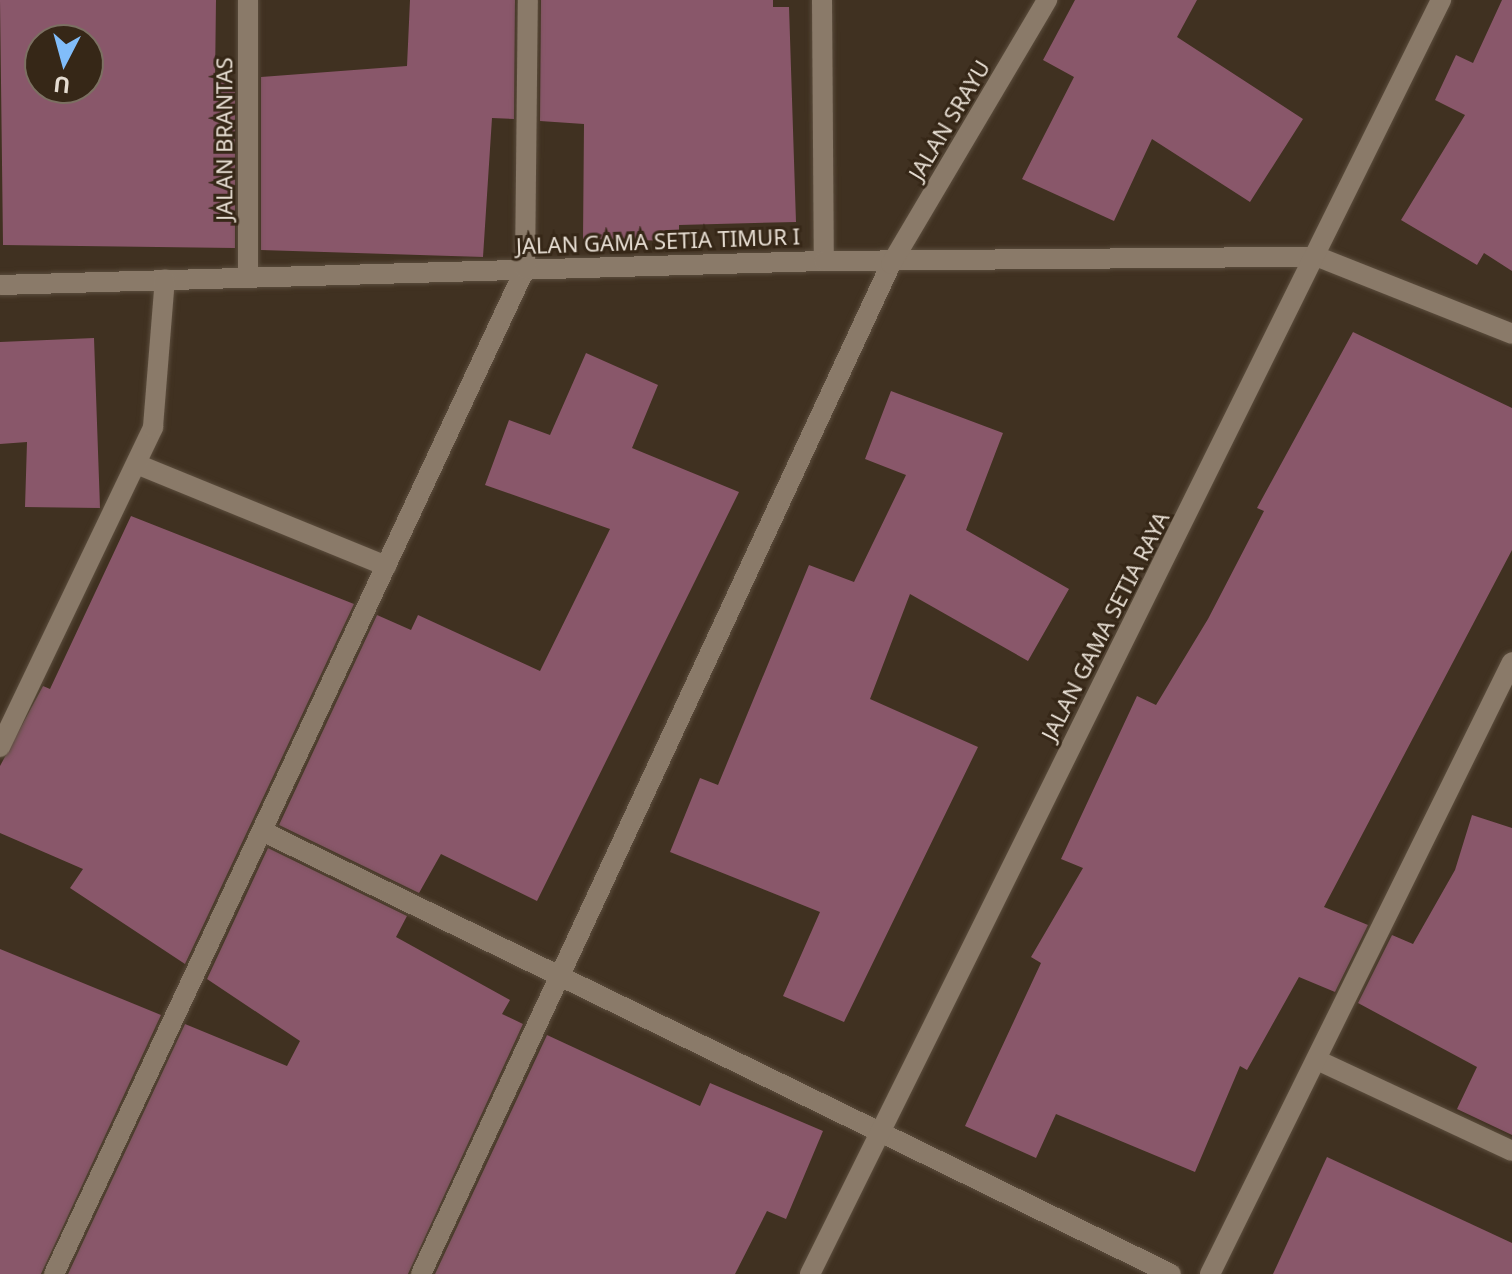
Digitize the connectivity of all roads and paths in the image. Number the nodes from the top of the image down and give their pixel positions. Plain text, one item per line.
1 (248, 0) edge
2 (528, 0) edge
3 (822, 0) edge
4 (1047, 0) edge
5 (1441, 0) edge
6 (1318, 257) junction
7 (824, 261) junction
8 (891, 264) junction
9 (525, 269) junction
10 (248, 278) junction
11 (165, 279) junction
12 (0, 285) edge
13 (1512, 334) edge
14 (139, 465) junction
15 (386, 566) junction
16 (1512, 662) edge
17 (0, 747) edge
18 (262, 831) junction
19 (561, 974) junction
20 (1317, 1060) junction
21 (878, 1131) junction
22 (1512, 1151) edge
23 (54, 1274) edge
24 (421, 1274) edge
25 (810, 1274) edge
26 (1171, 1274) edge
27 (1210, 1274) edge

1 - 10 street, JALAN BRANTAS
2 - 9 street
3 - 7 street
4 - 8 street, JALAN SRAYU
5 - 6 street, JALAN GAMA SETIA RAYA
6 - 8 street, JALAN GAMA SETIA TIMUR I
6 - 13 street
6 - 21 street, JALAN GAMA SETIA RAYA
7 - 8 street, JALAN GAMA SETIA TIMUR I
7 - 9 street, JALAN GAMA SETIA TIMUR I
8 - 19 street, JALAN SRAYU
9 - 10 street, JALAN GAMA SETIA TIMUR I
9 - 15 street
10 - 11 street, JALAN GAMA SETIA TIMUR I
11 - 12 street, JALAN GAMA SETIA TIMUR I
11 - 14 street
14 - 15 street
14 - 17 street
15 - 18 street
16 - 20 street
18 - 19 street
18 - 23 street
19 - 21 street
19 - 24 street, JALAN SRAYU
20 - 22 street
20 - 27 street
21 - 25 street, JALAN GAMA SETIA RAYA
21 - 26 street

